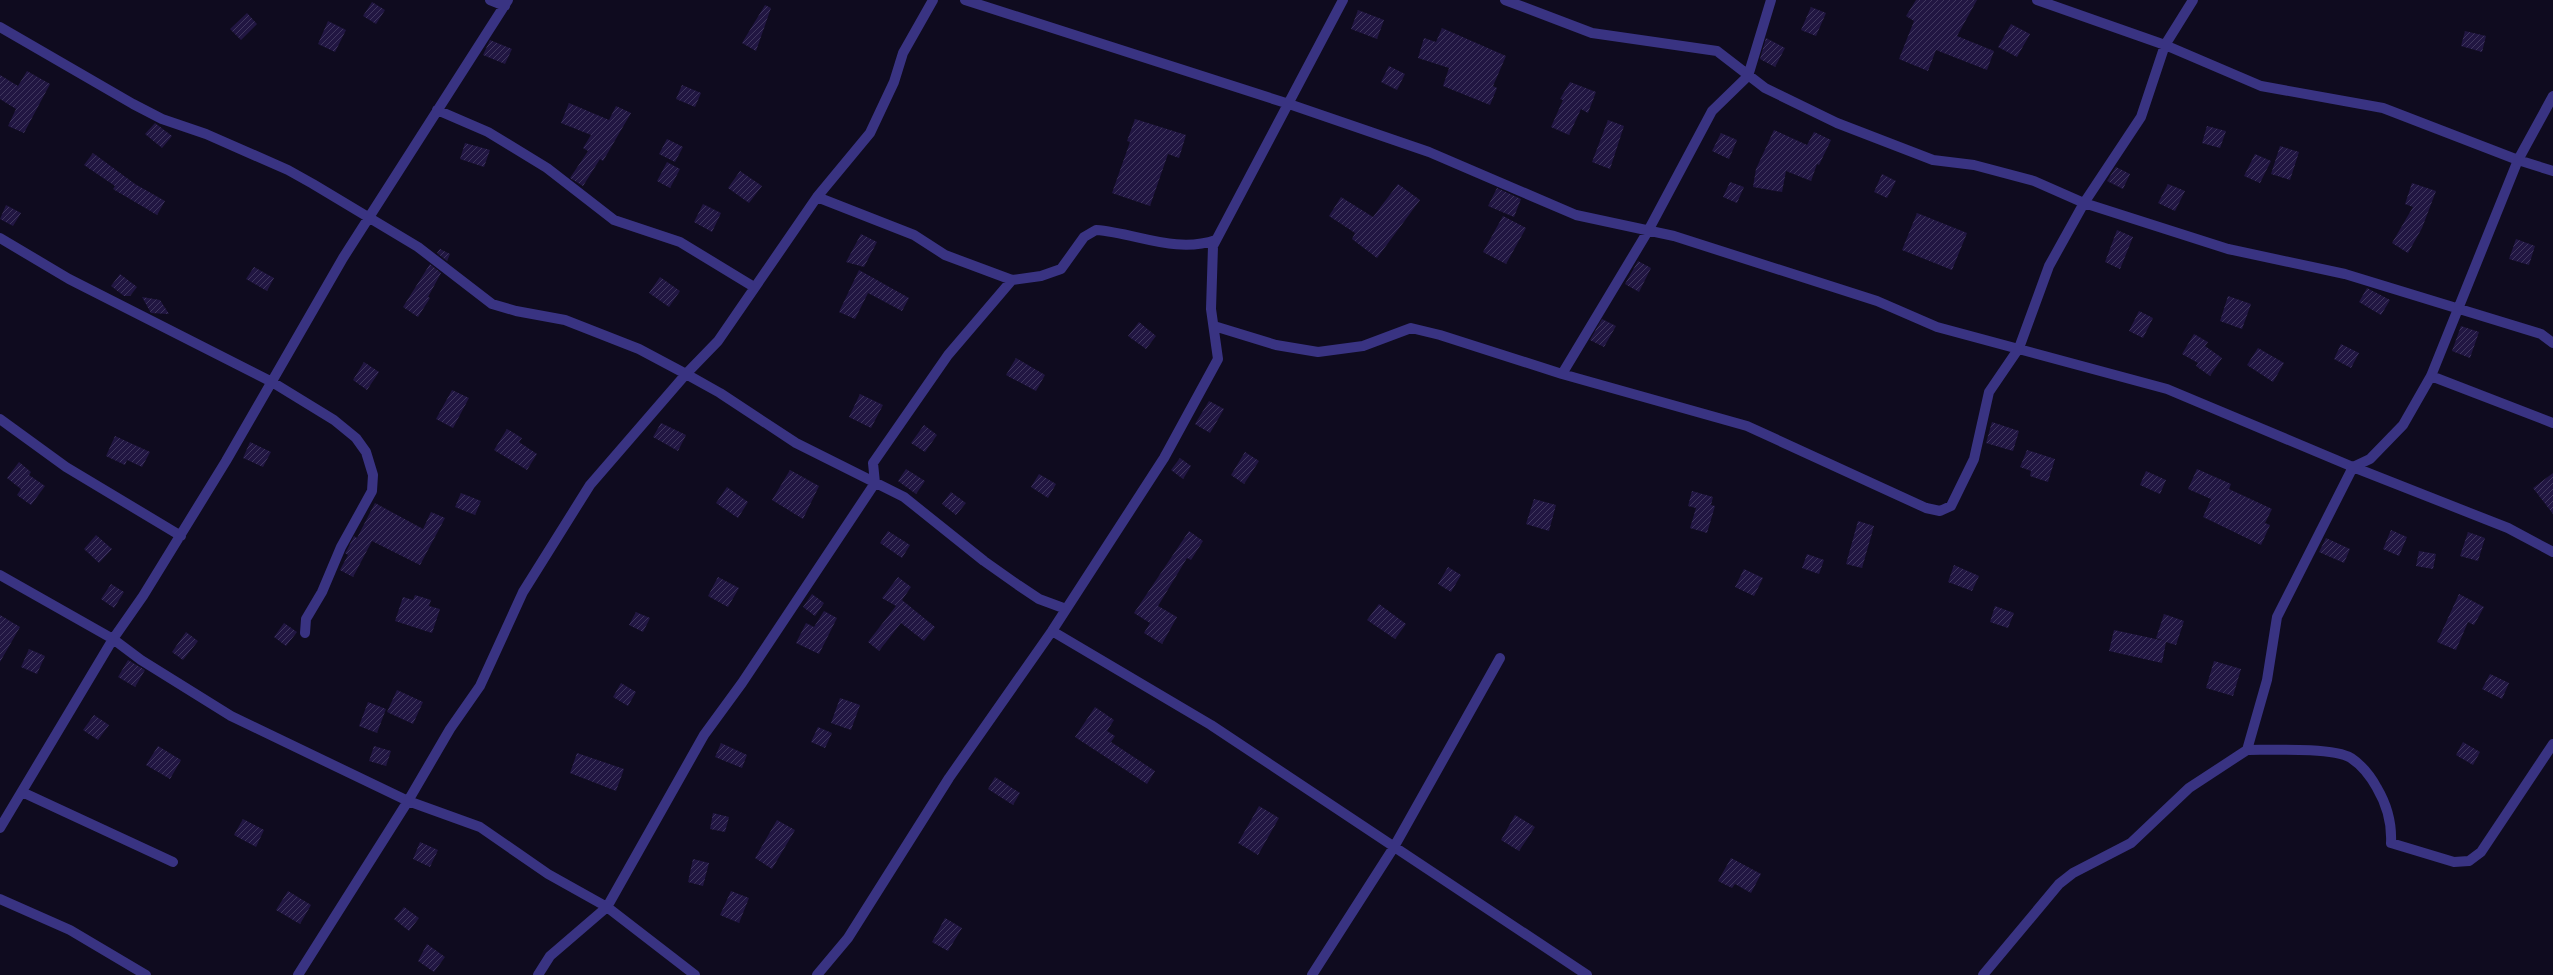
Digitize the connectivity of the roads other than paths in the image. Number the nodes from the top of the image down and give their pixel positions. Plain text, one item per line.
1 (490, 0) edge
2 (933, 0) edge
3 (965, 0) edge
4 (1343, 0) edge
5 (1505, 0) edge
6 (1771, 0) edge
7 (2037, 0) edge
8 (2193, 0) edge
9 (506, 3) edge
10 (0, 27) edge
11 (2165, 45) junction
12 (1748, 76) junction
13 (2553, 96) edge
14 (1289, 104) junction
15 (437, 110) junction
16 (2518, 160) junction
17 (2553, 171) edge
18 (816, 197) junction
19 (2084, 203) junction
20 (370, 218) junction
21 (1648, 231) junction
22 (0, 238) edge
23 (1216, 240) junction
24 (1012, 280) junction
25 (754, 287) junction
26 (2458, 308) junction
27 (1214, 326) junction
28 (2553, 343) edge
29 (2019, 348) junction
30 (686, 374) junction
31 (1562, 374) junction
32 (2431, 376) junction
33 (272, 382) junction
34 (0, 419) edge
35 (2553, 423) edge
36 (2353, 467) junction
37 (875, 483) junction
38 (180, 536) junction
39 (2553, 552) edge
40 (0, 574) edge
41 (1066, 608) junction
42 (1052, 631) junction
43 (305, 633) dead end
44 (113, 639) junction
45 (1500, 658) dead end
46 (2553, 744) edge
47 (2247, 750) junction
48 (22, 792) junction
49 (408, 801) junction
50 (0, 828) edge
51 (1394, 847) junction
52 (173, 862) dead end
53 (0, 900) edge
54 (607, 907) junction
55 (146, 975) edge
56 (298, 975) edge
57 (538, 975) edge
58 (695, 975) edge
59 (816, 975) edge
60 (1312, 975) edge
61 (1587, 975) edge
62 (1983, 975) edge

1 - 9 street
2 - 18 street
3 - 14 street
4 - 14 street
5 - 12 street
6 - 12 street
7 - 11 street
8 - 11 street
9 - 15 street
10 - 20 street
11 - 16 street
11 - 19 street
12 - 19 street
12 - 21 street
13 - 16 street
14 - 21 street
14 - 23 street
15 - 20 street
15 - 25 street
16 - 17 street
16 - 26 street
18 - 24 street
18 - 25 street
19 - 26 street
19 - 29 street
20 - 30 street
20 - 33 street
21 - 29 street
21 - 31 street
22 - 33 street
23 - 24 street
23 - 27 street
24 - 37 street
25 - 30 street
26 - 28 street
26 - 32 street
27 - 31 street
27 - 41 street
29 - 31 street
29 - 36 street
30 - 37 street
30 - 49 street
32 - 35 street
32 - 36 street
33 - 38 street
33 - 43 street
34 - 38 street
36 - 39 street
36 - 47 street
37 - 41 street
37 - 54 street
38 - 44 street
40 - 44 street
41 - 42 street
42 - 51 street
42 - 59 street
44 - 48 street
44 - 49 street
45 - 51 street
46 - 47 street
47 - 62 street
48 - 50 street
48 - 52 street
49 - 54 street
49 - 56 street
51 - 60 street
51 - 61 street
53 - 55 street
54 - 57 street
54 - 58 street

